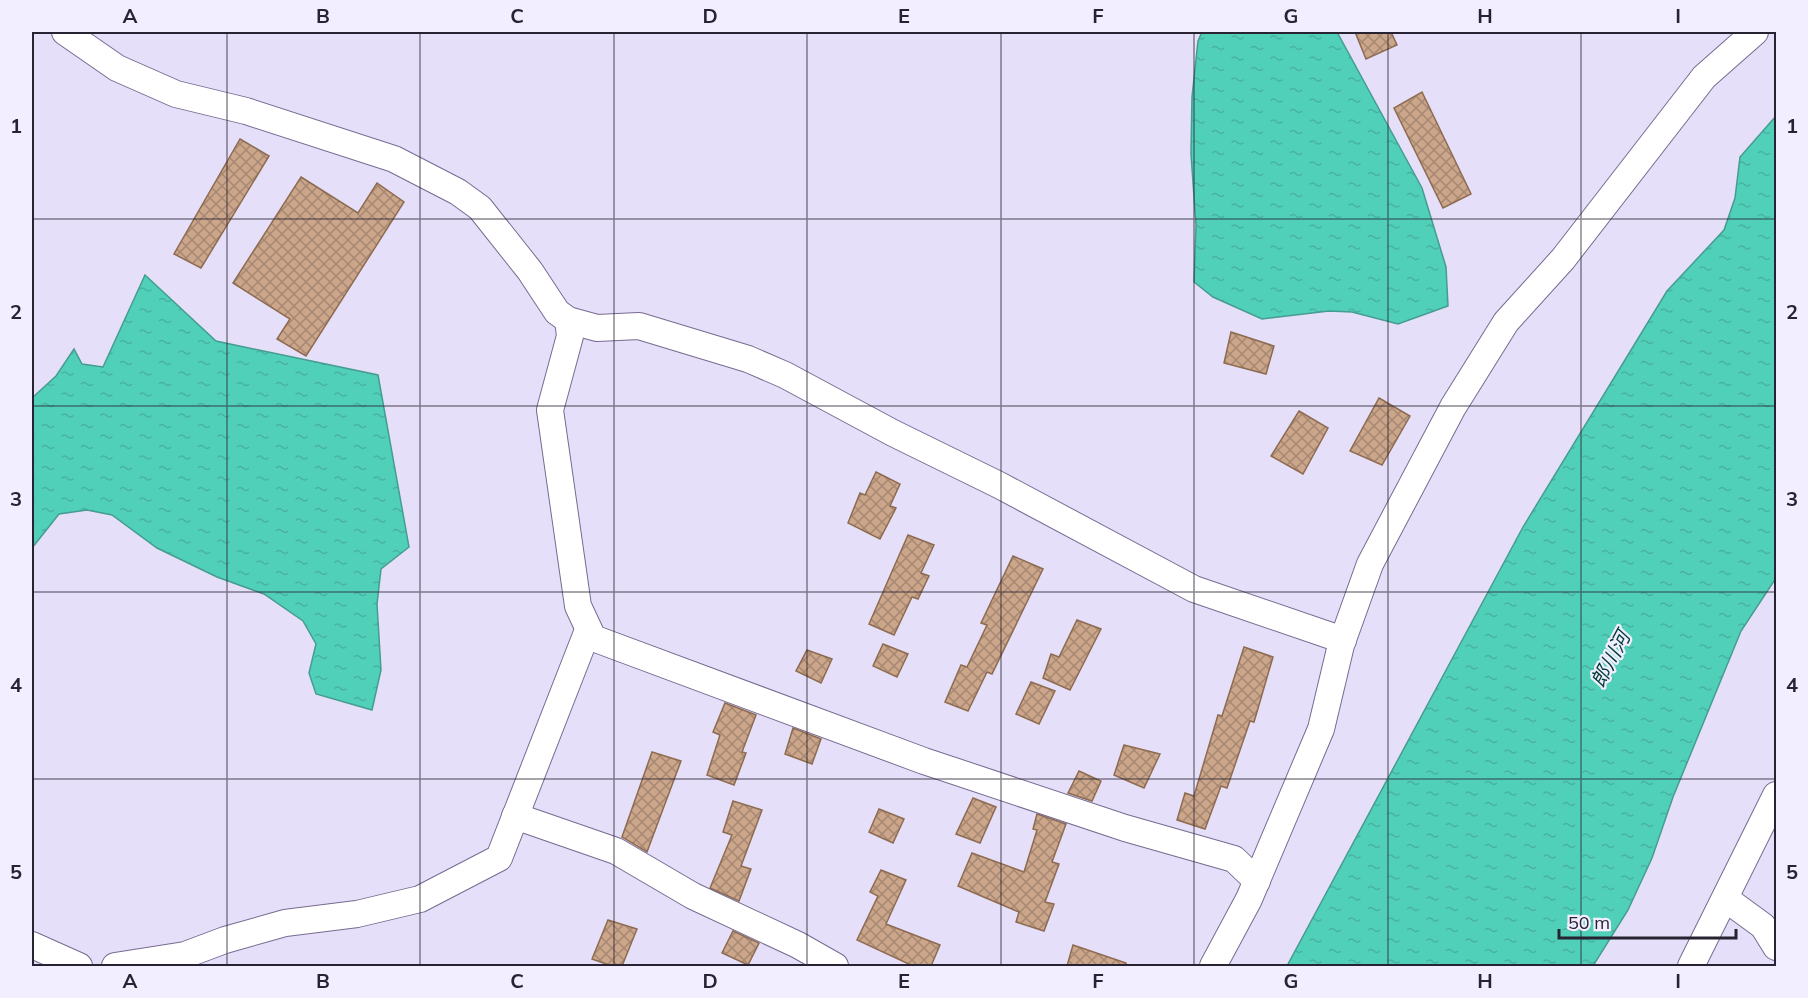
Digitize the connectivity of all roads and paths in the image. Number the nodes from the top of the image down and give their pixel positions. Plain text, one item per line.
1 (65, 32) edge
2 (1755, 32) edge
3 (568, 320) junction
4 (588, 630) junction
5 (1343, 640) junction
6 (1776, 795) edge
7 (515, 816) junction
8 (1257, 881) junction
9 (1726, 899) junction
10 (32, 945) edge
11 (1776, 947) edge
12 (188, 961) edge
13 (79, 966) edge
14 (115, 966) edge
15 (835, 966) edge
16 (1213, 966) edge
17 (1691, 966) edge

1 - 3 street
2 - 5 street
3 - 4 street
3 - 5 street
4 - 7 street
4 - 8 street
5 - 8 street
6 - 9 street
7 - 12 street
7 - 15 street
8 - 16 street
9 - 11 street
9 - 17 street
10 - 13 street
12 - 14 street

